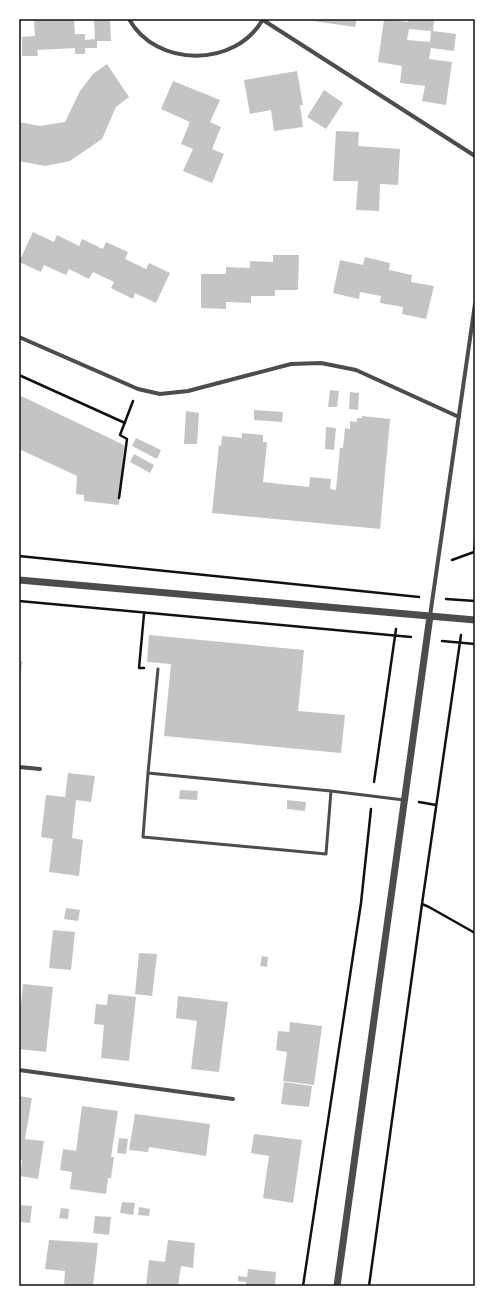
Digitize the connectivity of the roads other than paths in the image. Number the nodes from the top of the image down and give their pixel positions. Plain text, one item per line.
1 (129, 19) edge
2 (263, 20) edge
3 (475, 156) edge
4 (475, 304) edge
5 (19, 337) edge
6 (459, 417) junction
7 (19, 580) edge
8 (430, 616) junction
9 (475, 620) edge
10 (158, 669) road end
11 (19, 767) edge
12 (40, 769) dead end
13 (148, 773) junction
14 (332, 791) junction
15 (404, 800) junction
16 (19, 1070) edge
17 (233, 1099) dead end
18 (337, 1286) edge

1 - 2 street
2 - 3 street
4 - 6 street
5 - 6 street
6 - 8 street
7 - 8 street
8 - 9 street
8 - 15 street
10 - 13 lane
11 - 12 street
13 - 14 lane
13 - 14 lane
14 - 15 lane
15 - 18 street
16 - 17 street

